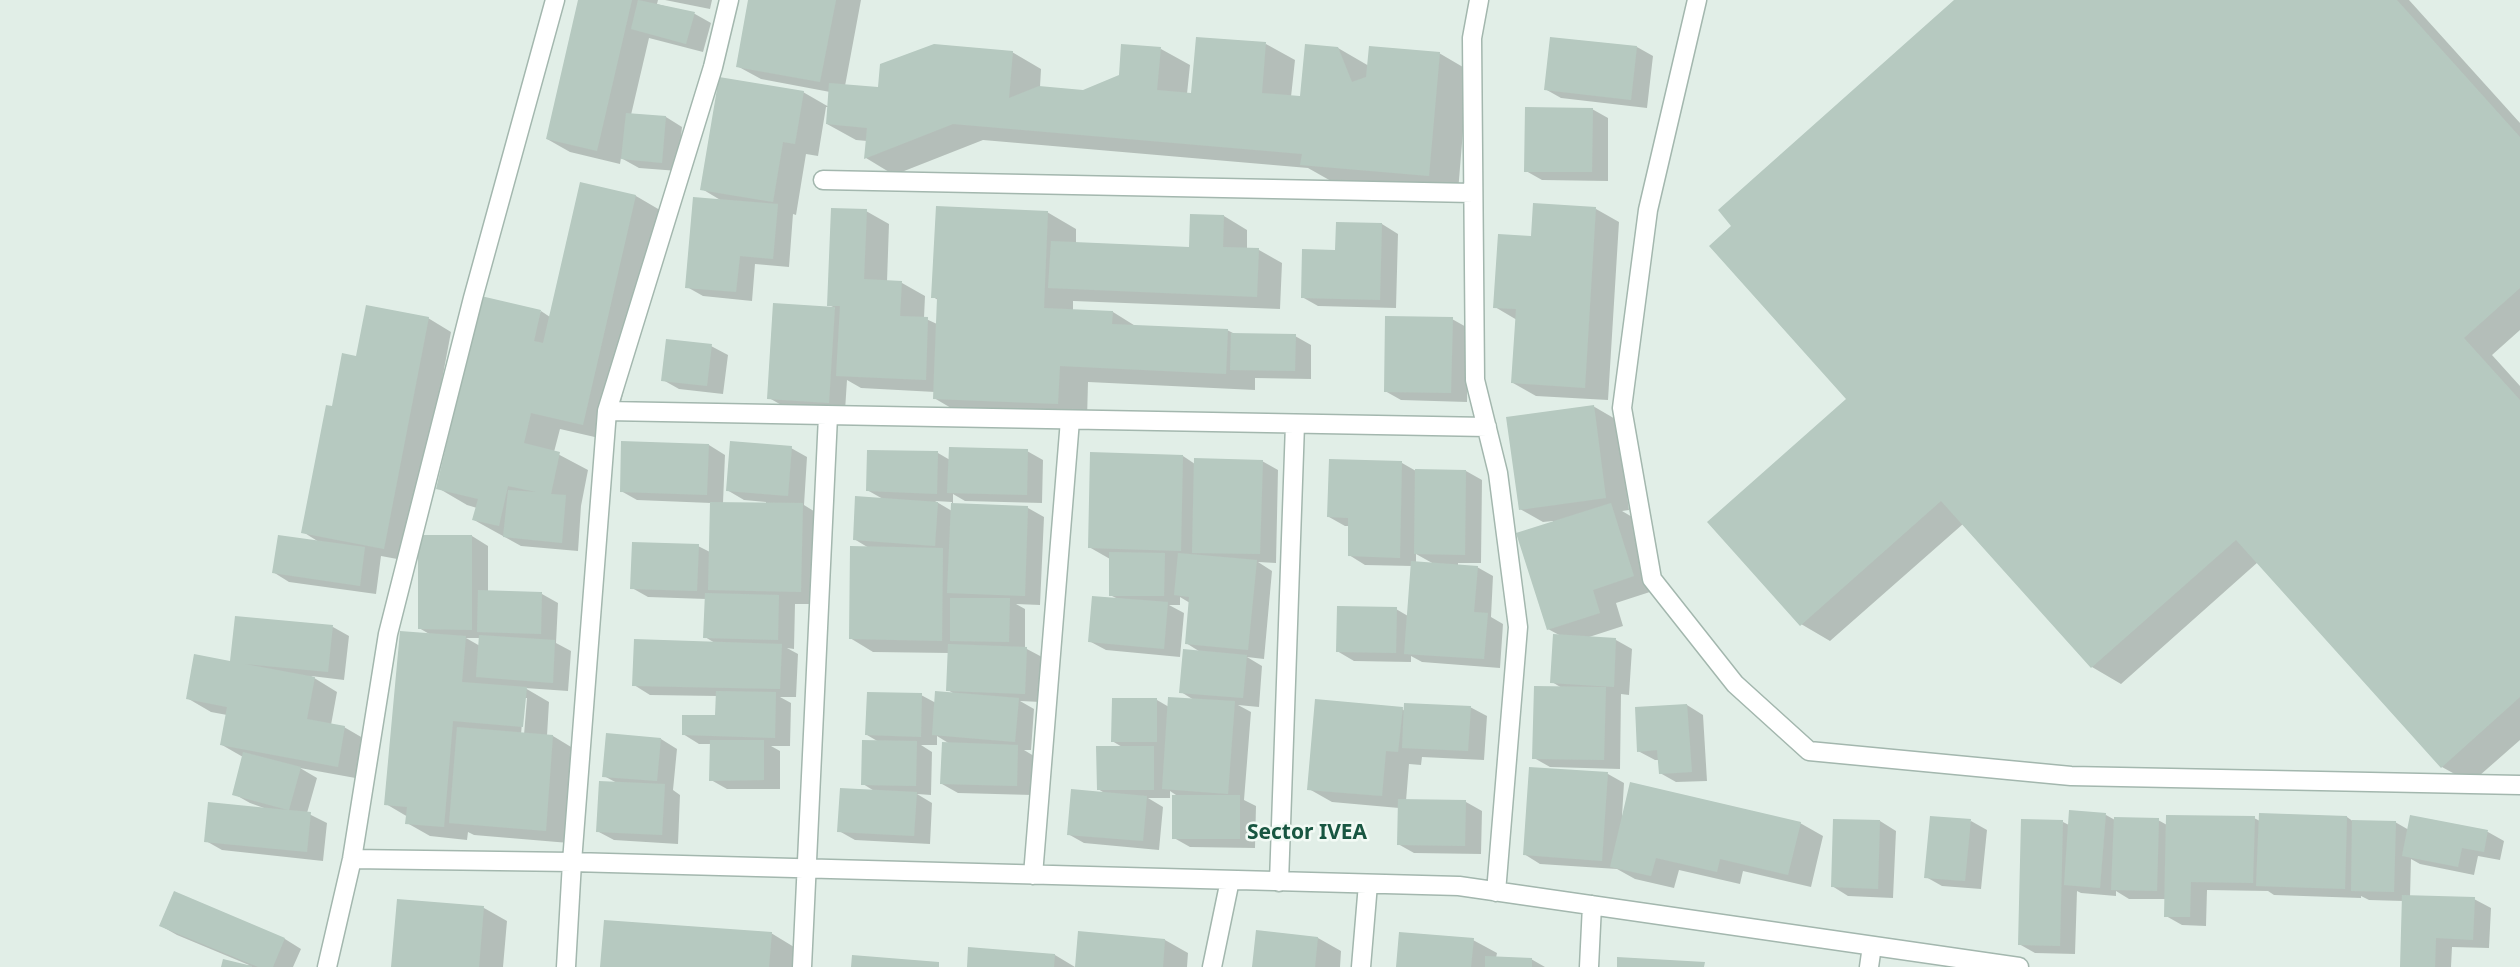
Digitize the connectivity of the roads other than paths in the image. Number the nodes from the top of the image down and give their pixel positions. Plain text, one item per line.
1 (555, 0) edge
2 (729, 0) edge
3 (1479, 0) edge
4 (1698, 0) edge
5 (823, 180) dead end
6 (1473, 193) junction
7 (607, 411) junction
8 (828, 416) junction
9 (1070, 420) junction
10 (1295, 424) junction
11 (1487, 427) junction
12 (2520, 785) edge
13 (352, 860) junction
14 (572, 862) junction
15 (807, 870) junction
16 (1033, 875) junction
17 (1230, 880) junction
18 (1279, 882) junction
19 (1368, 884) junction
20 (1496, 892) junction
21 (1592, 905) junction
22 (1872, 946) junction
23 (327, 967) edge
24 (567, 967) edge
25 (802, 967) edge
26 (1212, 967) edge
27 (1361, 967) edge
28 (1589, 967) edge
29 (1869, 967) edge
30 (2019, 967) edge

1 - 13 street
2 - 7 street
3 - 6 street
4 - 12 street
5 - 6 street
6 - 11 street
7 - 8 street
7 - 14 street
8 - 9 street
8 - 15 street
9 - 10 street
9 - 16 street
10 - 11 street
10 - 18 street
11 - 20 street
13 - 14 street
13 - 23 street
14 - 15 street
14 - 24 street
15 - 16 street
15 - 25 street
16 - 17 street
17 - 18 street
17 - 26 street
18 - 19 street
19 - 20 street
19 - 27 street
20 - 21 street
21 - 22 street
21 - 28 street
22 - 29 street
22 - 30 street

